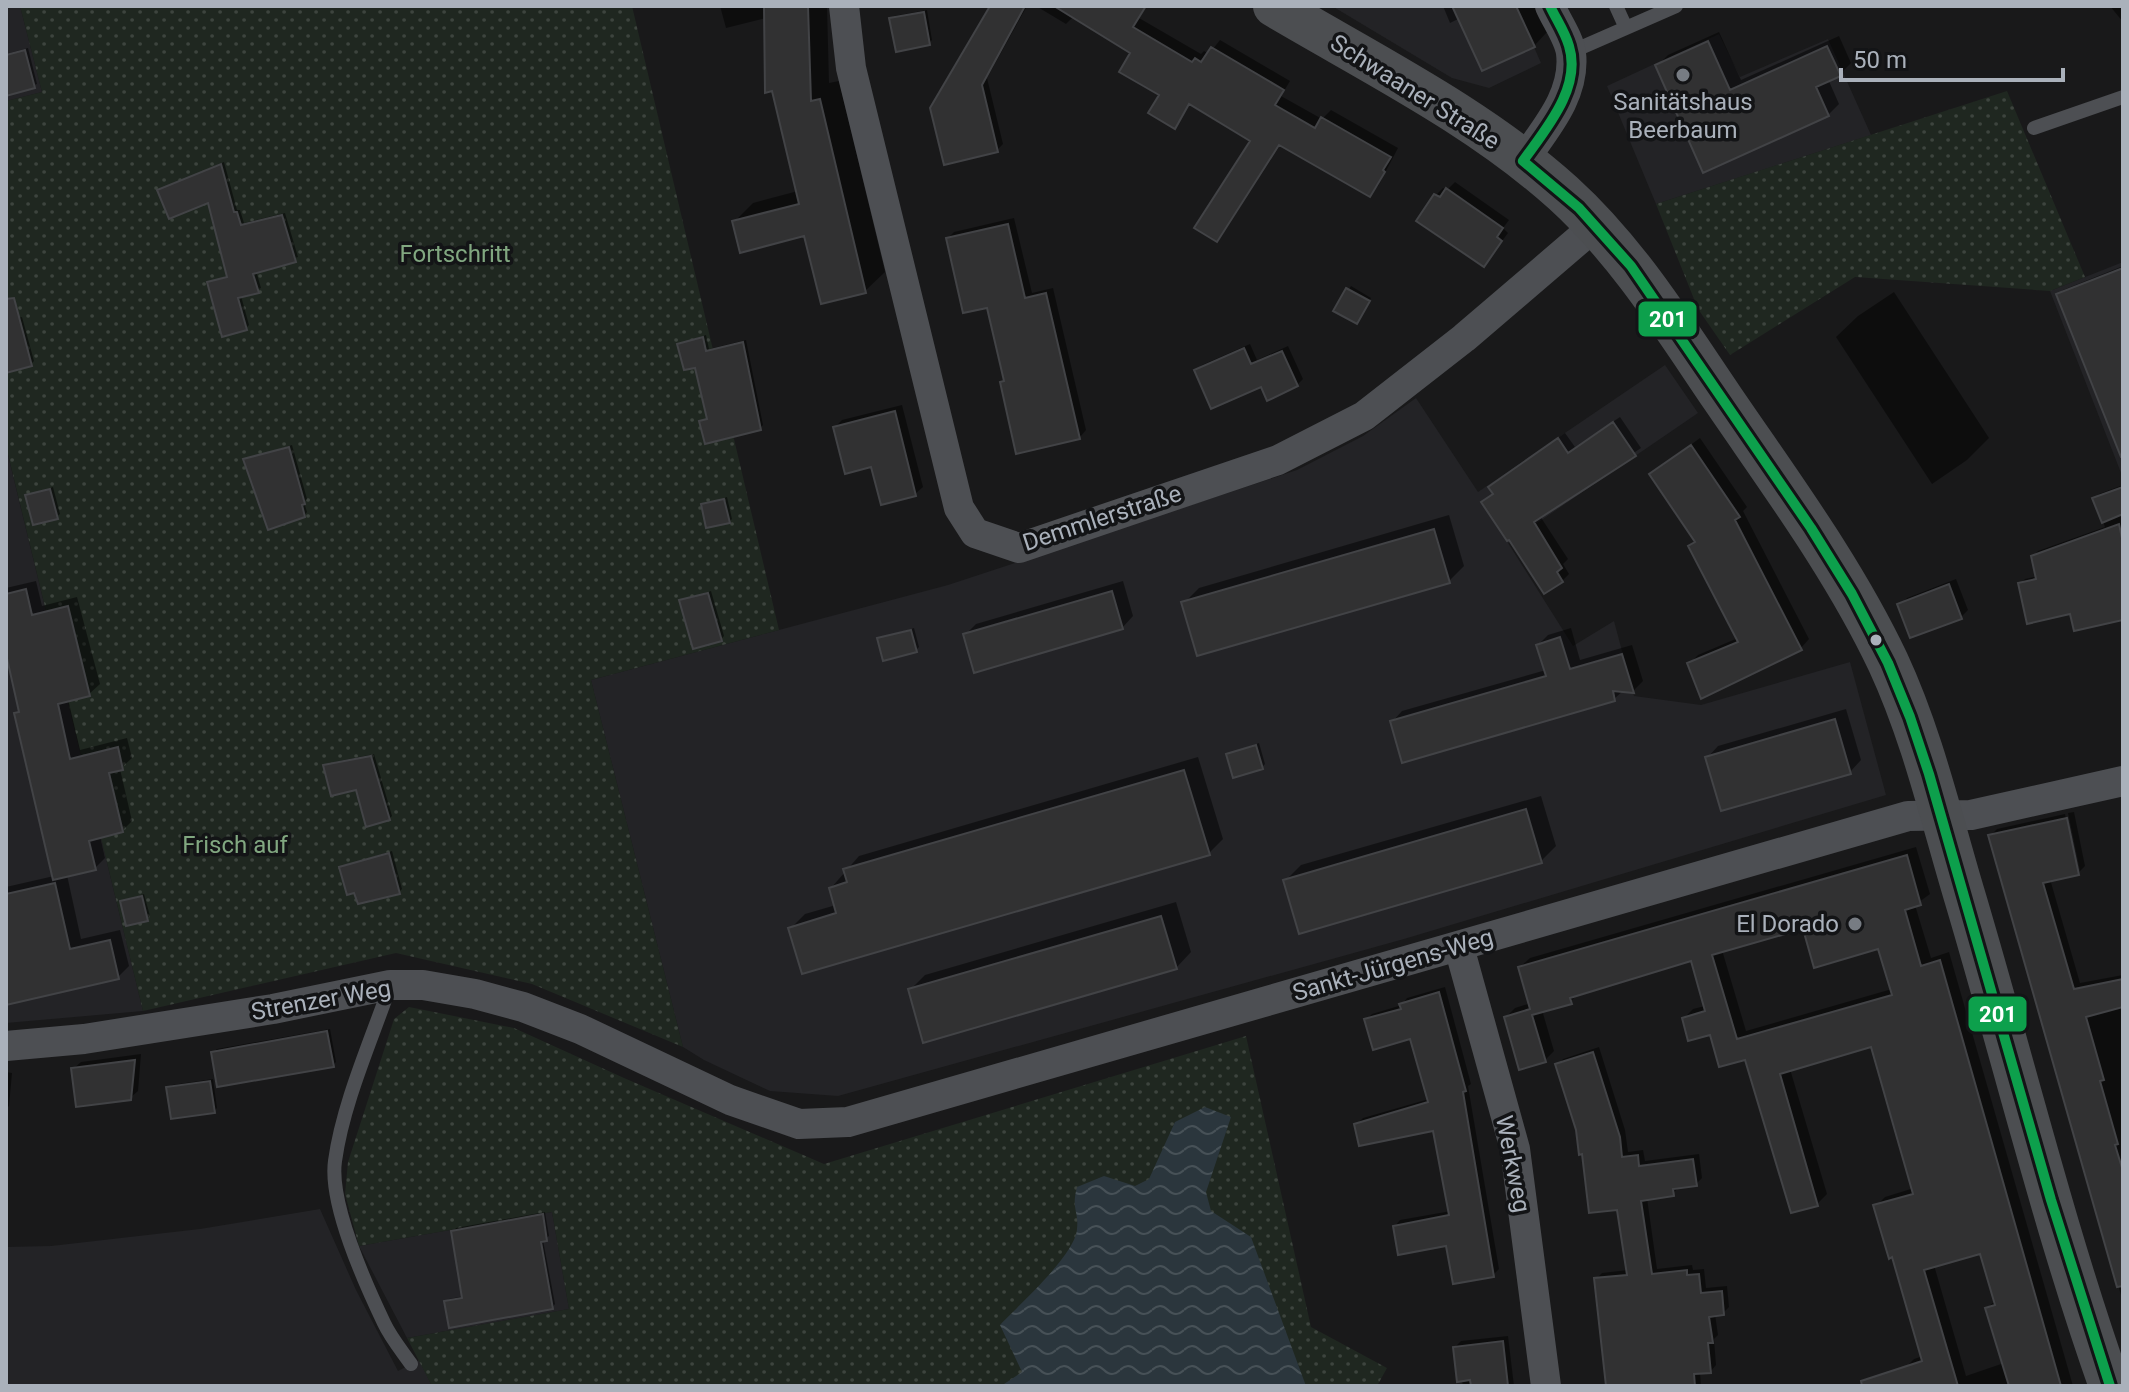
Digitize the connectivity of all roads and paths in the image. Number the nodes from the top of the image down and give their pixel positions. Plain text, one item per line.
1 (844, 6) edge
2 (1274, 6) edge
3 (1550, 6) edge
4 (1616, 6) edge
5 (1676, 6) edge
6 (1626, 28) junction
7 (1571, 52) junction
8 (2123, 97) edge
9 (2034, 128) dead end
10 (1523, 161) junction
11 (1596, 225) junction
12 (2123, 781) edge
13 (1941, 815) junction
14 (1459, 947) junction
15 (390, 985) junction
16 (6, 1046) edge
17 (670, 1073) joint
18 (411, 1364) dead end
19 (1546, 1386) edge
20 (2110, 1386) edge

1 - 11 street, Demmlerstraße
2 - 10 main road, Schwaaner Straße
3 - 7 street
4 - 6 lane
5 - 6 lane
6 - 7 lane
7 - 10 street
8 - 9 lane
10 - 11 main road, Schwaaner Straße
11 - 13 main road, Schwaaner Straße
12 - 13 street, Sankt-Jürgens-Weg
13 - 14 street, Sankt-Jürgens-Weg
13 - 20 main road, Schwaaner Straße
14 - 17 street, Sankt-Jürgens-Weg
14 - 19 street, Werkweg
15 - 16 street, Strenzer Weg
15 - 17 street, Strenzer Weg
15 - 18 lane

